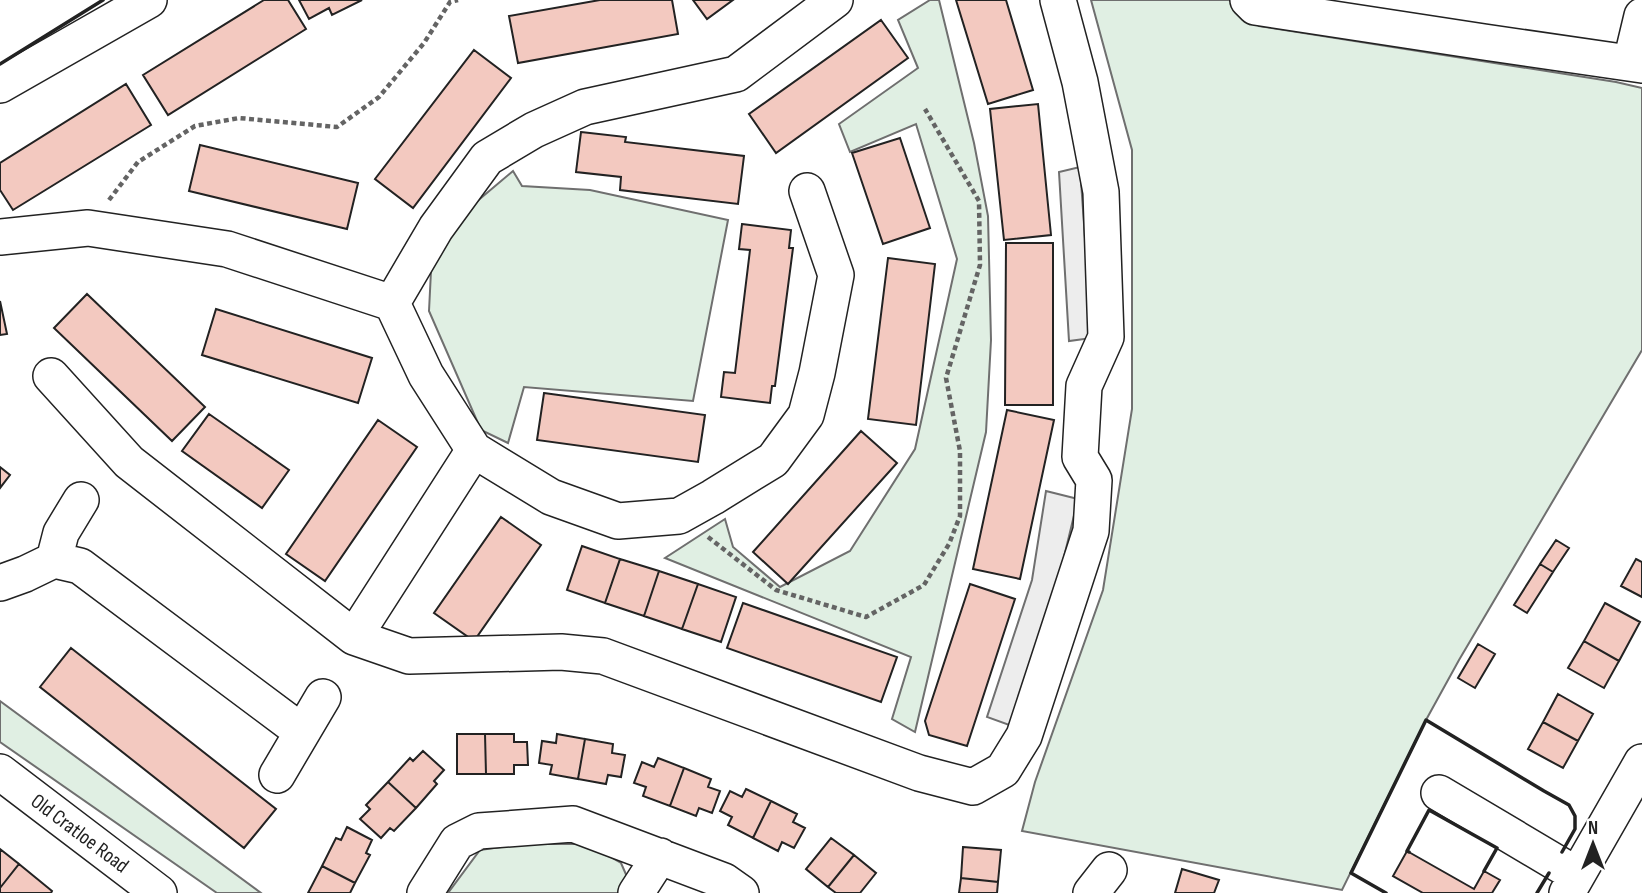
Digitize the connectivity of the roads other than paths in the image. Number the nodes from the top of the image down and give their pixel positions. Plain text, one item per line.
1 (149, 0) edge
2 (835, 0) edge
3 (1058, 0) edge
4 (1248, 0) edge
5 (1642, 16) edge
6 (1636, 63) edge
7 (0, 85) edge
8 (807, 191) dead end
9 (0, 237) edge
10 (392, 303) junction
11 (51, 376) dead end
12 (474, 450) junction
13 (81, 500) dead end
14 (54, 559) junction
15 (0, 583) edge
16 (354, 637) junction
17 (323, 697) dead end
18 (302, 733) junction
19 (1642, 762) edge
20 (0, 772) edge
21 (278, 775) dead end
22 (1439, 793) dead end
23 (660, 856) junction
24 (1572, 884) edge
25 (148, 890) edge
26 (425, 893) edge
27 (636, 893) edge
28 (741, 893) edge

1 - 7 street
2 - 10 street
3 - 16 street
4 - 6 street
5 - 6 street
8 - 12 street
9 - 10 street
10 - 12 street
11 - 16 street
12 - 16 street
13 - 14 street
14 - 15 street
14 - 18 street
17 - 18 street
18 - 21 street
19 - 24 street
20 - 25 street, Old Cratloe Road
22 - 24 street
23 - 26 street
23 - 27 street
23 - 28 street

